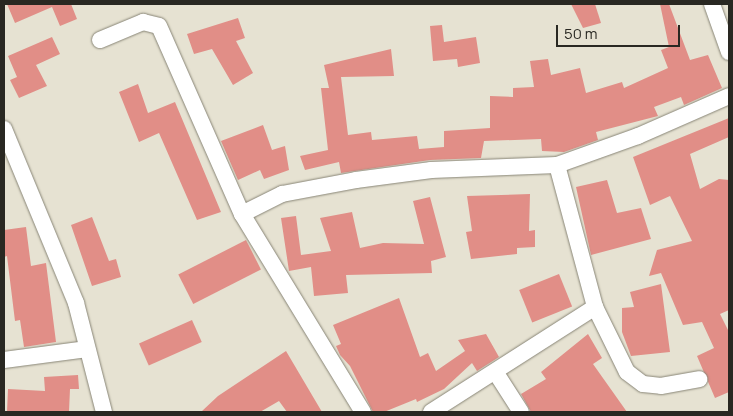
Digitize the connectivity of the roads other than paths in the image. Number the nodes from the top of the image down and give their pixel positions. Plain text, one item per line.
1 (712, 4) edge
2 (100, 40) dead end
3 (729, 52) edge
4 (729, 96) edge
5 (4, 129) edge
6 (557, 164) junction
7 (242, 214) junction
8 (594, 307) junction
9 (87, 349) junction
10 (4, 360) edge
11 (496, 373) junction
12 (699, 379) dead end
13 (106, 412) edge
14 (363, 412) edge
15 (431, 412) edge
16 (521, 412) edge

1 - 3 street
2 - 7 street
4 - 6 street
5 - 9 street
6 - 7 street
6 - 8 street
7 - 14 street
8 - 11 street
8 - 12 street
9 - 10 street
9 - 13 street
11 - 15 street
11 - 16 street

